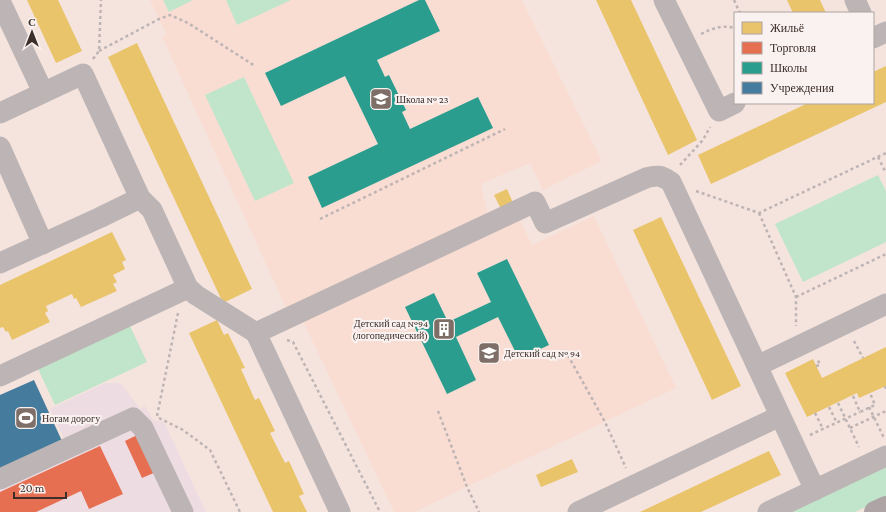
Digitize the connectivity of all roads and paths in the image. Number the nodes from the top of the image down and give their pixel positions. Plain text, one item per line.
1 (101, 0) edge
2 (664, 0) edge
3 (734, 0) edge
4 (855, 0) edge
5 (0, 1) edge
6 (740, 12) edge
7 (861, 12) edge
8 (734, 28) edge
9 (886, 32) edge
10 (874, 38) edge
11 (684, 42) junction
12 (99, 50) junction
13 (256, 66) dead end
14 (83, 74) junction
15 (43, 92) junction
16 (727, 107) edge
17 (0, 113) edge
18 (505, 129) dead end
19 (0, 147) edge
20 (886, 153) edge
21 (878, 157) junction
22 (886, 173) edge
23 (671, 182) junction
24 (140, 198) junction
25 (758, 213) junction
26 (320, 218) dead end
27 (43, 244) junction
28 (886, 254) edge
29 (0, 263) edge
30 (185, 289) junction
31 (796, 297) junction
32 (886, 304) edge
33 (261, 332) junction
34 (796, 347) junction
35 (565, 350) dead end
36 (757, 366) junction
37 (0, 376) edge
38 (870, 393) dead end
39 (852, 396) dead end
40 (838, 402) dead end
41 (829, 407) dead end
42 (870, 407) junction
43 (438, 411) dead end
44 (886, 411) edge
45 (860, 412) junction
46 (815, 413) dead end
47 (780, 416) junction
48 (874, 416) junction
49 (157, 417) junction
50 (846, 419) junction
51 (837, 423) junction
52 (850, 428) junction
53 (823, 429) junction
54 (149, 441) junction
55 (886, 442) edge
56 (793, 443) junction
57 (862, 453) dead end
58 (886, 456) edge
59 (0, 479) edge
60 (634, 485) junction
61 (815, 490) junction
62 (886, 507) edge
63 (183, 512) edge
64 (240, 512) edge
65 (340, 512) edge
66 (380, 512) edge
67 (479, 512) edge
68 (578, 512) edge
69 (768, 512) edge
70 (875, 512) edge

1 - 12 path
2 - 11 street
3 - 6 path
4 - 7 street
5 - 15 street
8 - 11 path
9 - 10 street
11 - 16 street
12 - 13 path
12 - 14 path
14 - 15 street
14 - 24 street
15 - 17 street
16 - 23 path
18 - 26 path
19 - 27 street
20 - 21 path
21 - 22 path
21 - 25 path
23 - 25 path
23 - 33 street
23 - 36 street
24 - 27 street
24 - 30 street
25 - 31 path
27 - 29 street
28 - 31 path
30 - 33 street
30 - 37 street
30 - 49 path
31 - 34 path
32 - 34 street
33 - 65 street
33 - 66 path
34 - 36 street
35 - 60 path
36 - 47 street
38 - 42 path
39 - 45 path
40 - 50 path
41 - 51 path
42 - 45 path
42 - 48 path
43 - 67 path
44 - 48 path
45 - 50 path
46 - 53 path
47 - 56 street
47 - 60 street
48 - 52 path
48 - 55 path
49 - 54 path
49 - 64 path
50 - 51 path
50 - 52 path
51 - 53 path
52 - 57 path
53 - 56 path
54 - 59 street
54 - 63 street
56 - 61 street
58 - 61 street
60 - 68 street
61 - 69 street
62 - 70 main road

